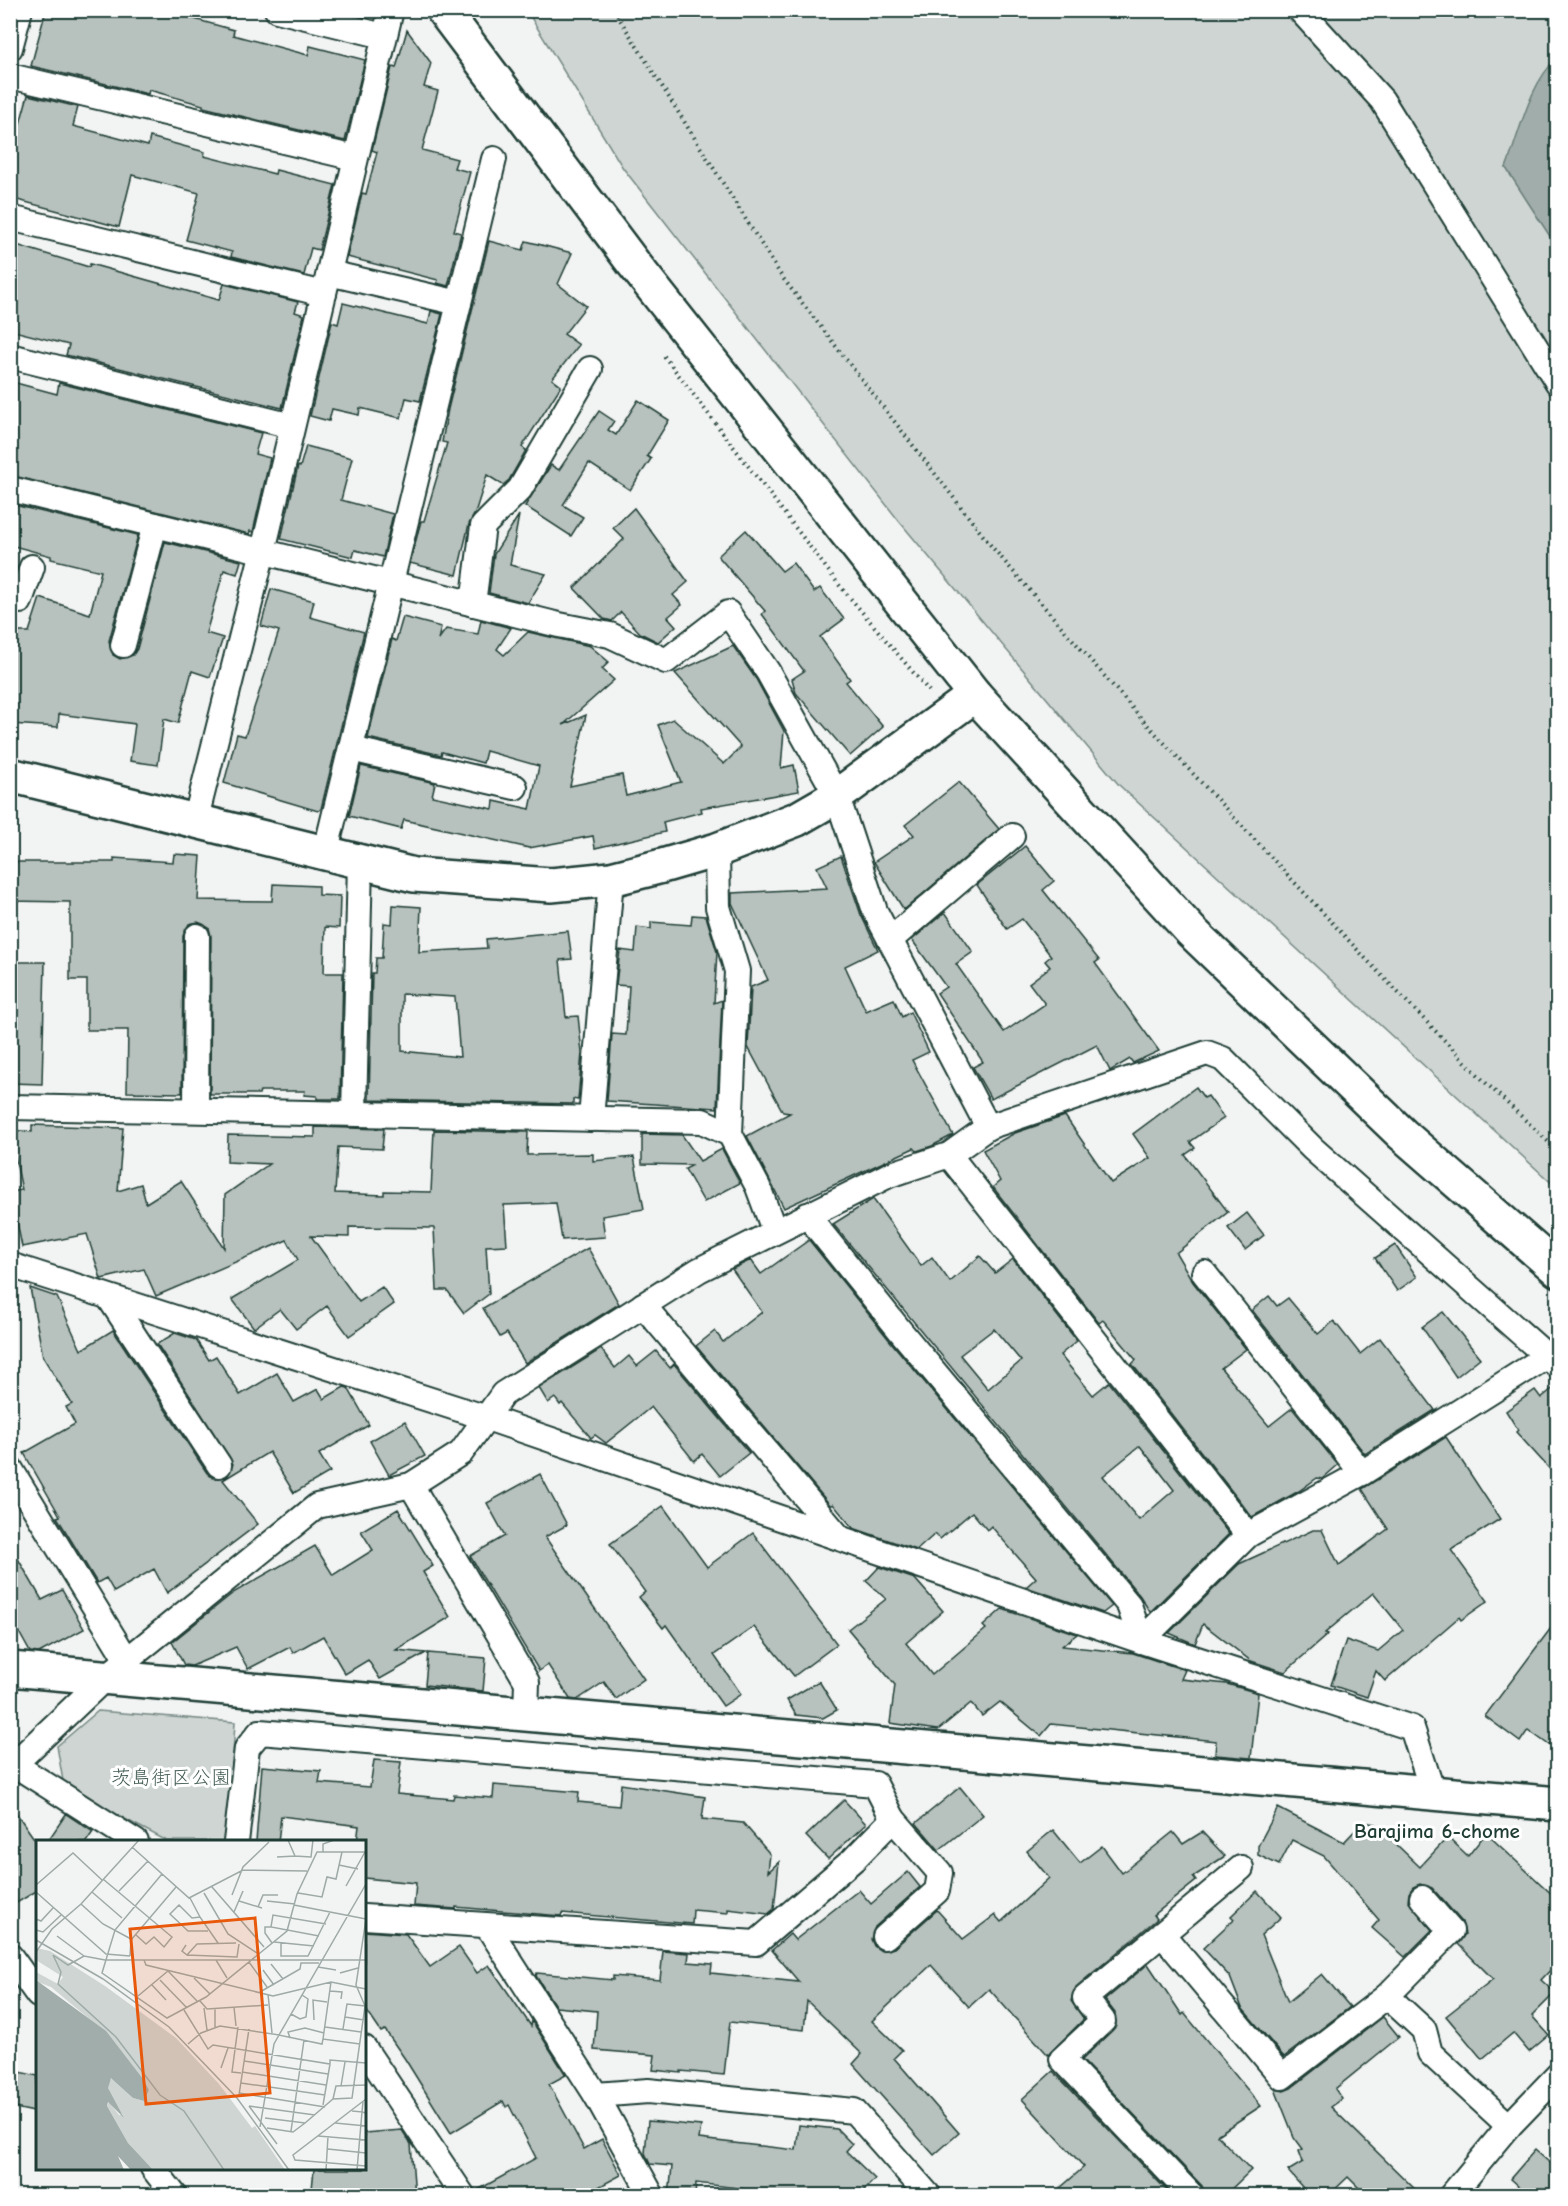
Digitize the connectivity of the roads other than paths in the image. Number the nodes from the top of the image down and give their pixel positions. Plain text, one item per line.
1 (20, 10) edge
2 (277, 10) edge
3 (390, 10) edge
4 (442, 10) edge
5 (1300, 10) edge
6 (384, 36) junction
7 (10, 48) edge
8 (10, 76) edge
9 (355, 158) junction
10 (494, 159) dead end
11 (10, 218) edge
12 (326, 283) junction
13 (459, 303) junction
14 (10, 356) edge
15 (590, 369) dead end
16 (1557, 383) edge
17 (292, 426) junction
18 (10, 489) edge
19 (155, 525) junction
20 (263, 551) junction
21 (32, 567) dead end
22 (392, 583) junction
23 (10, 601) edge
24 (473, 603) junction
25 (123, 645) dead end
26 (975, 695) junction
27 (351, 749) junction
28 (10, 775) edge
29 (515, 787) dead end
30 (837, 796) junction
31 (195, 822) junction
32 (1012, 836) dead end
33 (717, 850) junction
34 (325, 854) junction
35 (360, 862) junction
36 (611, 879) junction
37 (197, 936) dead end
38 (890, 940) junction
39 (10, 1107) edge
40 (196, 1110) junction
41 (354, 1113) junction
42 (591, 1119) junction
43 (988, 1127) junction
44 (730, 1134) junction
45 (949, 1155) junction
46 (807, 1215) junction
47 (774, 1230) junction
48 (11, 1266) edge
49 (1557, 1270) edge
50 (1204, 1273) dead end
51 (110, 1299) junction
52 (643, 1305) junction
53 (1552, 1361) edge
54 (487, 1418) junction
55 (219, 1465) dead end
56 (10, 1468) edge
57 (1362, 1473) junction
58 (411, 1485) junction
59 (1248, 1535) junction
60 (839, 1537) junction
61 (1141, 1641) junction
62 (116, 1668) junction
63 (10, 1669) edge
64 (526, 1713) junction
65 (13, 1766) edge
66 (1433, 1793) junction
67 (1557, 1804) edge
68 (893, 1819) junction
69 (133, 1840) edge
70 (236, 1840) edge
71 (1241, 1868) dead end
72 (1422, 1898) dead end
73 (366, 1917) edge
74 (488, 1927) junction
75 (1162, 1934) junction
76 (885, 1937) dead end
77 (10, 1956) edge
78 (36, 1992) edge
79 (1387, 1996) junction
80 (366, 2051) edge
81 (1557, 2075) edge
82 (596, 2095) junction
83 (1509, 2126) junction
84 (154, 2170) edge
85 (175, 2196) edge
86 (463, 2196) edge
87 (652, 2196) edge
88 (929, 2196) edge
89 (1192, 2196) edge
90 (1451, 2196) edge

1 - 7 street
2 - 6 street
3 - 6 street
4 - 26 street
5 - 16 street
6 - 9 street
8 - 9 street
9 - 12 street
10 - 13 street
11 - 12 street
12 - 13 street
12 - 17 street
13 - 22 street
14 - 17 street
15 - 24 street
17 - 20 street
18 - 19 street
19 - 20 street
19 - 25 street
20 - 22 street
20 - 31 street
21 - 23 street
22 - 24 street
22 - 27 street
24 - 30 street
26 - 30 street
26 - 49 street
27 - 29 street
27 - 34 street
28 - 31 street
30 - 33 street
30 - 38 street
31 - 34 street
32 - 38 street
33 - 36 street
33 - 44 street
34 - 35 street
35 - 36 street
35 - 41 street
36 - 42 street
37 - 40 street
38 - 43 street
39 - 40 street
40 - 41 street
41 - 42 street
42 - 44 street
43 - 45 street
43 - 53 street
44 - 47 street
45 - 46 street
45 - 59 street
46 - 47 street
46 - 61 street
47 - 52 street
48 - 51 street
50 - 57 street
51 - 54 street
51 - 55 street
52 - 54 street
52 - 60 street
53 - 57 street
54 - 58 street
54 - 60 street
56 - 62 street
57 - 59 street
58 - 62 street
58 - 64 street
59 - 61 street
60 - 61 street
61 - 66 street
62 - 63 street
62 - 64 street
62 - 65 street
64 - 66 street
65 - 69 street
66 - 67 street
68 - 70 street
68 - 74 street
68 - 76 street
71 - 75 street
72 - 79 street
73 - 74 street
74 - 82 street
75 - 79 street
75 - 89 street
77 - 78 street
79 - 83 street
80 - 86 street
81 - 83 street
82 - 87 street
82 - 88 street
83 - 90 street
84 - 85 street

